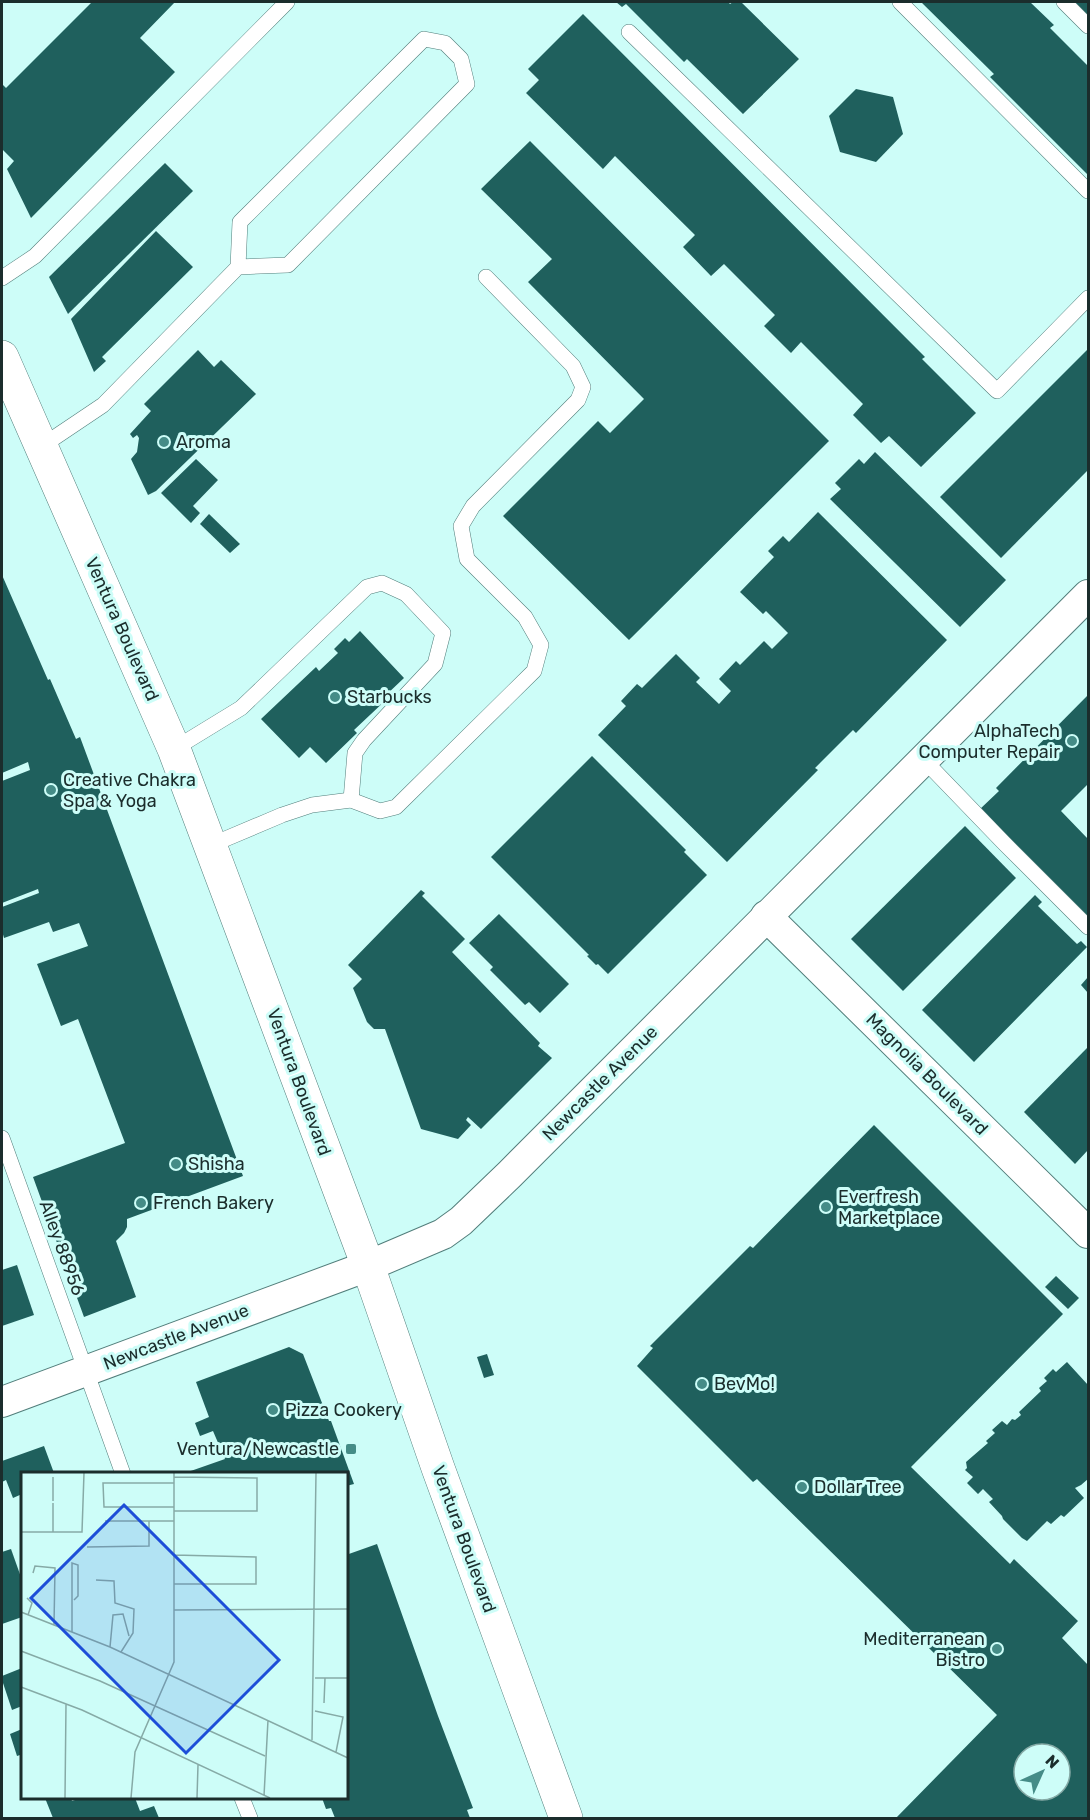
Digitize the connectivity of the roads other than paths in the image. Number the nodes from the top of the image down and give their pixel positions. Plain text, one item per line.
1 (287, 2) edge
2 (900, 2) edge
3 (1064, 2) edge
4 (1089, 26) edge
5 (629, 32) dead end
6 (1089, 191) edge
7 (238, 267) junction
8 (2, 278) edge
9 (486, 278) dead end
10 (1089, 298) edge
11 (2, 357) edge
12 (42, 446) junction
13 (1089, 595) edge
14 (174, 748) junction
15 (923, 759) junction
16 (351, 800) junction
17 (212, 845) junction
18 (766, 916) junction
19 (1089, 927) edge
20 (2, 1138) edge
21 (1089, 1233) edge
22 (368, 1266) junction
23 (86, 1372) junction
24 (2, 1402) edge
25 (123, 1472) edge
26 (243, 1799) edge
27 (250, 1818) edge
28 (566, 1818) edge

1 - 8 lane
2 - 6 lane
3 - 4 lane
5 - 10 lane
7 - 7 lane
7 - 12 lane
9 - 16 lane
11 - 12 main road, Ventura Boulevard
12 - 14 main road, Ventura Boulevard
13 - 15 street, Newcastle Avenue
14 - 16 lane
14 - 17 main road, Ventura Boulevard
15 - 18 street, Newcastle Avenue
15 - 19 lane
16 - 17 lane
17 - 22 main road, Ventura Boulevard
18 - 21 street, Magnolia Boulevard
18 - 22 street, Newcastle Avenue
20 - 23 lane, Alley 88956
22 - 23 street, Newcastle Avenue
22 - 28 main road, Ventura Boulevard
23 - 24 street, Newcastle Avenue
23 - 25 lane, Alley 88956
26 - 27 lane

